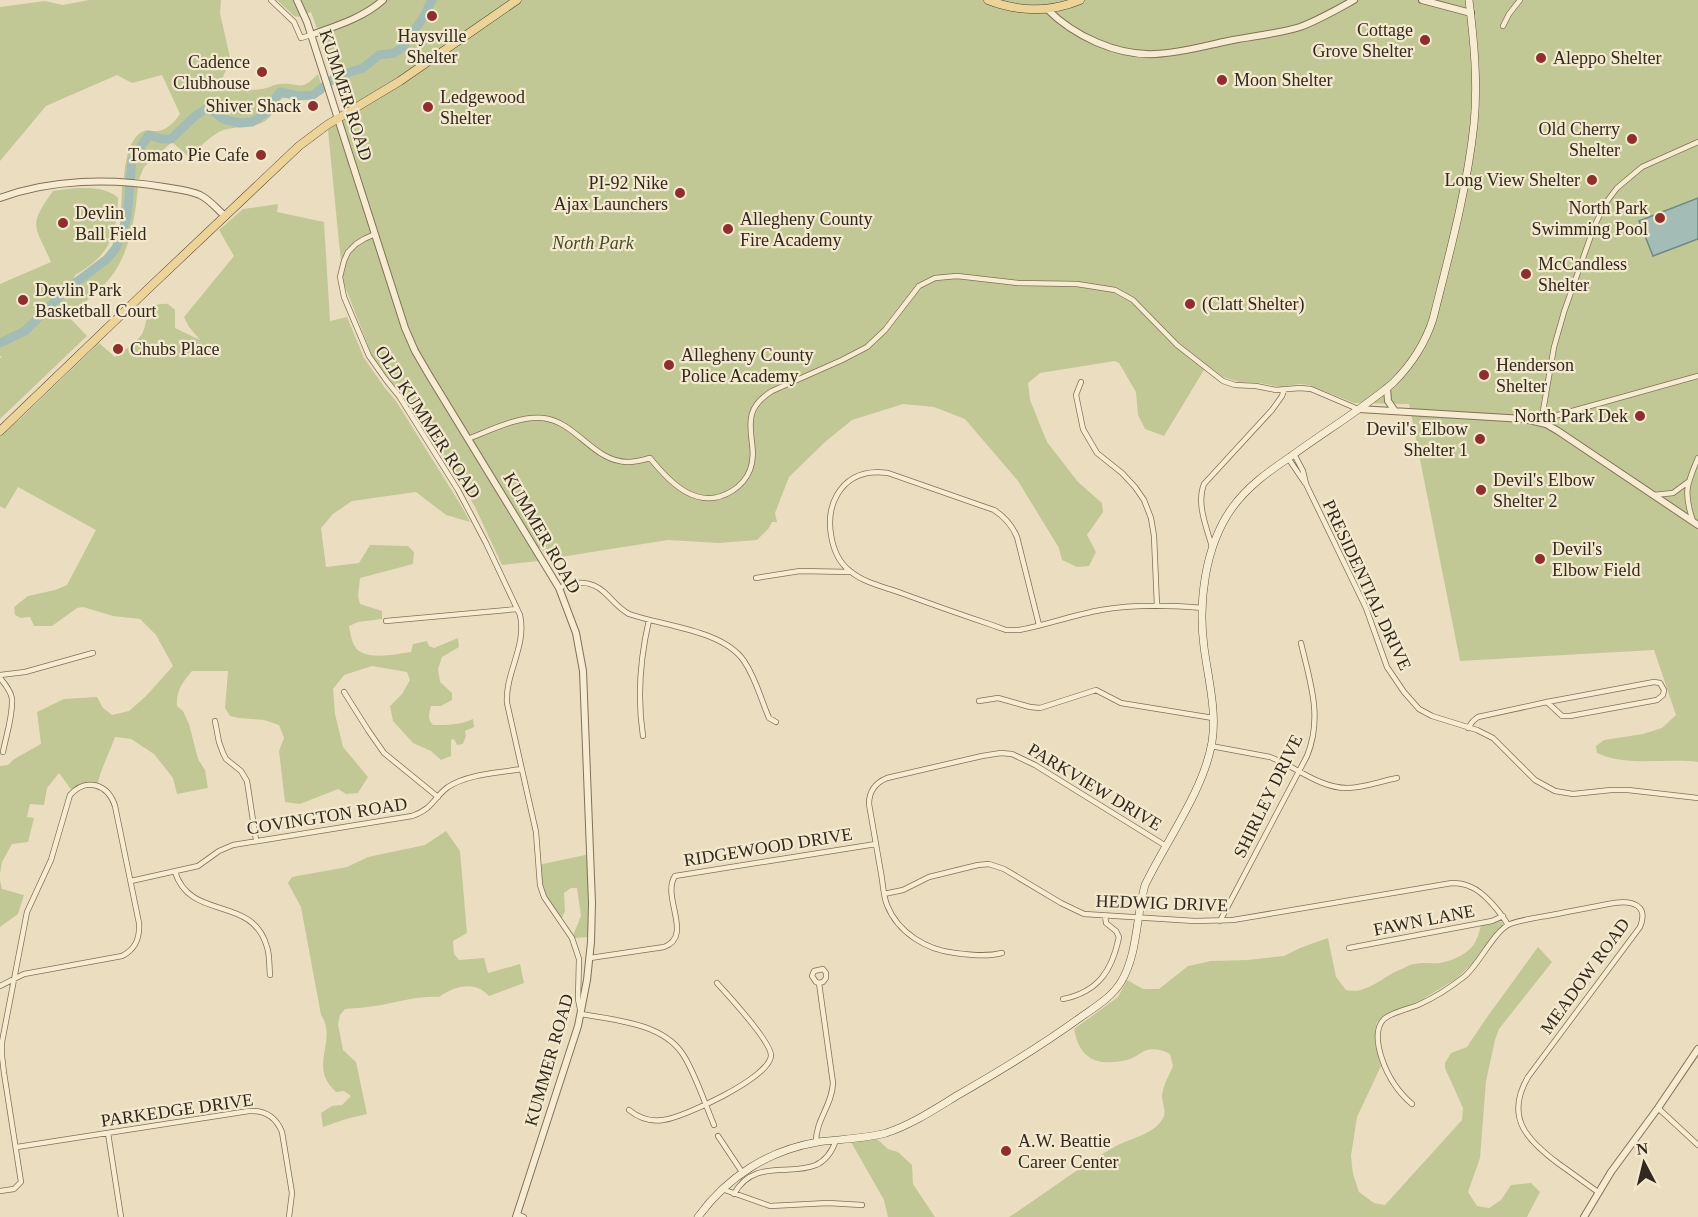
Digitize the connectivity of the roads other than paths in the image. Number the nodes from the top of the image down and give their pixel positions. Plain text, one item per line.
1 (271, 0) edge
2 (297, 0) edge
3 (383, 0) edge
4 (517, 0) edge
5 (988, 0) edge
6 (1080, 0) edge
7 (1354, 0) edge
8 (1422, 0) edge
9 (1469, 0) edge
10 (1520, 0) edge
11 (1047, 9) junction
12 (1471, 13) junction
13 (1503, 26) dead end
14 (311, 35) junction
15 (338, 118) junction
16 (1698, 142) edge
17 (0, 198) edge
18 (225, 216) junction
19 (375, 234) junction
20 (1698, 376) edge
21 (1081, 382) dead end
22 (1387, 388) junction
23 (1284, 390) junction
24 (1358, 409) junction
25 (1395, 411) junction
26 (1540, 422) junction
27 (0, 431) edge
28 (468, 439) junction
29 (1291, 456) junction
30 (1698, 458) edge
31 (1688, 482) junction
32 (1654, 495) junction
33 (1696, 524) edge
34 (1212, 548) junction
35 (850, 572) junction
36 (756, 578) dead end
37 (559, 588) junction
38 (1157, 606) junction
39 (1203, 608) junction
40 (517, 609) junction
41 (649, 620) junction
42 (386, 621) dead end
43 (1039, 625) junction
44 (1301, 643) dead end
45 (93, 653) dead end
46 (0, 676) edge
47 (344, 692) dead end
48 (979, 701) dead end
49 (1547, 702) junction
50 (1213, 718) junction
51 (215, 721) dead end
52 (776, 722) dead end
53 (1468, 728) junction
54 (643, 736) dead end
55 (1211, 746) junction
56 (3, 752) dead end
57 (521, 770) junction
58 (1300, 770) junction
59 (1397, 778) dead end
60 (438, 797) junction
61 (1698, 798) edge
62 (256, 840) junction
63 (876, 844) junction
64 (1166, 846) junction
65 (175, 872) junction
66 (131, 881) junction
67 (884, 894) junction
68 (1105, 916) junction
69 (1503, 916) junction
70 (1138, 917) junction
71 (1220, 921) junction
72 (1508, 925) junction
73 (1349, 948) dead end
74 (1002, 953) dead end
75 (590, 958) junction
76 (270, 975) dead end
77 (14, 978) junction
78 (717, 983) dead end
79 (819, 983) dead end
80 (0, 986) edge
81 (1063, 999) dead end
82 (581, 1014) junction
83 (1698, 1049) edge
84 (1412, 1104) dead end
85 (705, 1105) junction
86 (1658, 1108) junction
87 (629, 1110) dead end
88 (714, 1125) dead end
89 (108, 1133) junction
90 (718, 1136) dead end
91 (836, 1140) junction
92 (816, 1142) junction
93 (1698, 1144) edge
94 (17, 1147) junction
95 (742, 1172) junction
96 (722, 1189) junction
97 (0, 1191) edge
98 (1598, 1192) junction
99 (734, 1194) junction
100 (862, 1205) dead end
101 (519, 1216) edge
102 (121, 1217) edge
103 (289, 1217) edge
104 (698, 1217) edge
105 (1584, 1217) edge

1 - 14 street
2 - 14 street, KUMMER ROAD
3 - 14 street
4 - 15 main road
5 - 11 main road
6 - 11 main road
7 - 11 street
8 - 12 street
9 - 12 main road
10 - 13 street
12 - 22 main road
14 - 15 street, KUMMER ROAD
15 - 18 main road
15 - 19 street, KUMMER ROAD
16 - 26 street
17 - 18 street
18 - 27 main road
19 - 28 street, KUMMER ROAD
19 - 40 street, OLD KUMMER ROAD
20 - 26 street
21 - 38 street
22 - 24 main road
22 - 25 street
23 - 24 street
23 - 28 street
23 - 34 street
24 - 25 street
24 - 29 main road
25 - 26 street
26 - 32 street
28 - 37 street, KUMMER ROAD
29 - 34 main road
29 - 53 street, PRESIDENTIAL DRIVE
30 - 31 street
31 - 32 street
31 - 33 street
32 - 33 street
34 - 39 main road
35 - 36 street
35 - 43 street
35 - 43 street
37 - 41 street
37 - 75 street, KUMMER ROAD
38 - 39 street
38 - 43 street
39 - 50 main road
40 - 42 street
40 - 57 street, OLD KUMMER ROAD
41 - 52 street
41 - 54 street
44 - 58 street, SHIRLEY DRIVE
45 - 46 street
46 - 56 street
47 - 60 street
48 - 50 street
49 - 49 street
49 - 53 street
50 - 55 main road
51 - 62 street
53 - 61 street, PRESIDENTIAL DRIVE
55 - 58 street
55 - 64 main road
57 - 60 street, COVINGTON ROAD
57 - 82 street, OLD KUMMER ROAD
58 - 59 street
58 - 71 street, SHIRLEY DRIVE
60 - 62 street, COVINGTON ROAD
62 - 65 street, COVINGTON ROAD
63 - 64 street, PARKVIEW DRIVE
63 - 67 street, PARKVIEW DRIVE
63 - 75 street, RIDGEWOOD DRIVE
64 - 70 main road
65 - 66 street, COVINGTON ROAD
65 - 76 street
66 - 77 street
66 - 77 street
67 - 68 street, HEDWIG DRIVE
67 - 74 street, PARKVIEW DRIVE
68 - 70 street, HEDWIG DRIVE
68 - 81 street
69 - 71 street, HEDWIG DRIVE
69 - 72 street, HEDWIG DRIVE
69 - 73 street, FAWN LANE
70 - 71 street, HEDWIG DRIVE
70 - 91 main road
72 - 84 street
72 - 98 street, MEADOW ROAD
75 - 82 street, KUMMER ROAD
77 - 80 street
77 - 94 street
78 - 85 street
79 - 92 street
82 - 85 street
82 - 101 street, KUMMER ROAD
83 - 86 street
85 - 87 street
85 - 88 street
86 - 93 street
86 - 98 street
89 - 94 street, PARKEDGE DRIVE
89 - 102 street
89 - 103 street, PARKEDGE DRIVE
90 - 95 street
91 - 92 main road
91 - 99 street
92 - 95 main road
94 - 97 street
95 - 96 main road
96 - 99 street
96 - 104 main road
98 - 105 street
99 - 100 street

